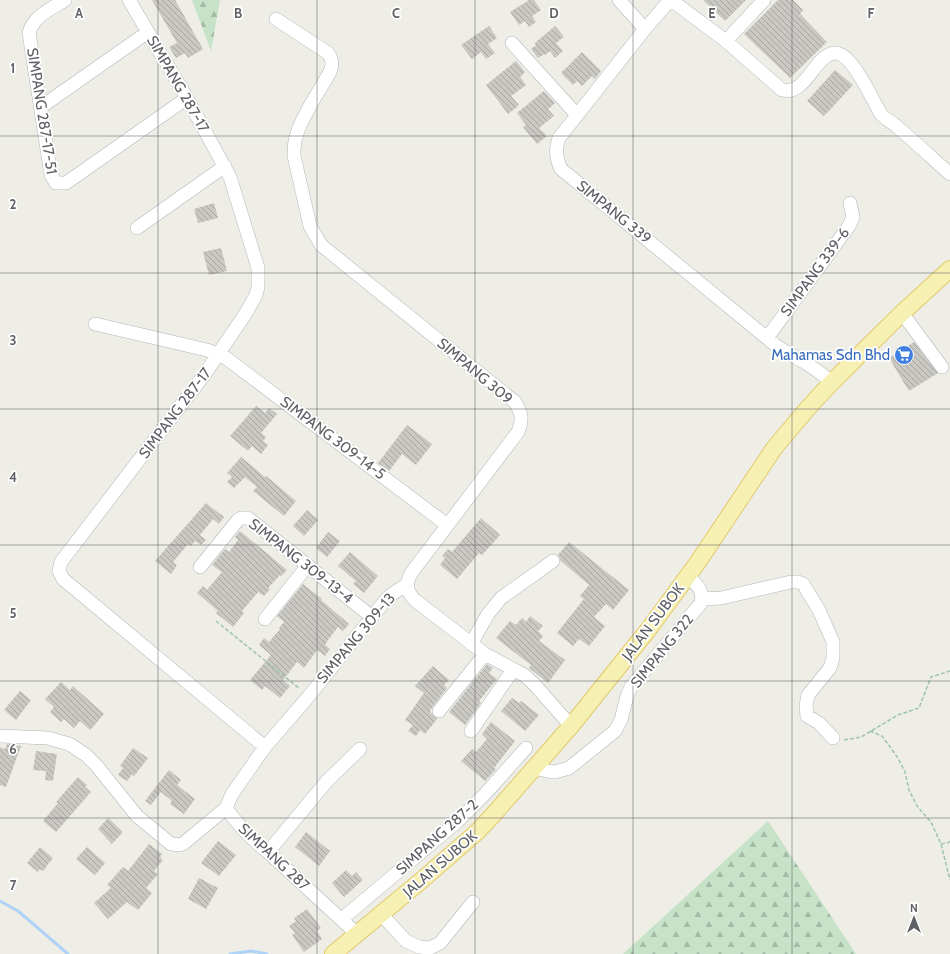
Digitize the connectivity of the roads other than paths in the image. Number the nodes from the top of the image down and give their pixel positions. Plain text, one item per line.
1 (65, 0) edge
2 (130, 0) edge
3 (619, 0) edge
4 (671, 0) edge
5 (764, 0) edge
6 (276, 19) dead end
7 (645, 29) junction
8 (148, 32) junction
9 (726, 41) junction
10 (512, 43) dead end
11 (187, 98) junction
12 (41, 107) junction
13 (577, 115) junction
14 (225, 166) junction
15 (950, 174) edge
16 (850, 202) dead end
17 (137, 228) dead end
18 (950, 269) edge
19 (902, 313) junction
20 (94, 324) dead end
21 (767, 338) junction
22 (217, 354) junction
23 (942, 367) dead end
24 (832, 382) junction
25 (447, 525) junction
26 (553, 561) dead end
27 (308, 565) junction
28 (200, 567) dead end
29 (688, 576) junction
30 (406, 584) junction
31 (702, 599) junction
32 (372, 617) junction
33 (265, 619) dead end
34 (472, 644) junction
35 (485, 654) junction
36 (513, 670) junction
37 (439, 711) dead end
38 (571, 726) junction
39 (471, 731) dead end
40 (0, 736) edge
41 (833, 738) road end
42 (265, 747) junction
43 (526, 748) dead end
44 (360, 749) dead end
45 (536, 768) junction
46 (226, 808) junction
47 (268, 852) junction
48 (473, 902) dead end
49 (381, 914) junction
50 (342, 919) junction
51 (357, 934) junction
52 (334, 954) edge

1 - 12 street, SIMPANG 287-17-51
2 - 8 street, SIMPANG 287-17
3 - 7 street
4 - 7 street, SIMPANG 339
4 - 9 street
5 - 9 street
6 - 25 street, SIMPANG 309
7 - 13 street, SIMPANG 339
8 - 11 street, SIMPANG 287-17
8 - 12 street
9 - 15 street
10 - 13 street
11 - 12 street, SIMPANG 287-17-51
11 - 14 street, SIMPANG 287-17
13 - 21 street, SIMPANG 339
14 - 17 street
14 - 22 street, SIMPANG 287-17
16 - 21 street, SIMPANG 339-6
18 - 19 main road, JALAN SUBOK
19 - 23 street
19 - 24 main road, JALAN SUBOK
20 - 22 street, SIMPANG 309-14-5
21 - 24 street, SIMPANG 339
22 - 25 street, SIMPANG 309-14-5
22 - 42 street, SIMPANG 287-17
24 - 29 main road, JALAN SUBOK
25 - 30 street, SIMPANG 309
26 - 34 street
27 - 28 street, SIMPANG 309-13-4
27 - 32 street, SIMPANG 309-13-4
27 - 33 street
29 - 31 street, SIMPANG 322
29 - 38 main road, JALAN SUBOK
30 - 32 street, SIMPANG 309-13
30 - 34 street
31 - 41 street, SIMPANG 322
31 - 45 street, SIMPANG 322
32 - 42 street, SIMPANG 309-13
34 - 35 street
35 - 36 street
35 - 37 street
36 - 38 street
36 - 39 street
38 - 45 main road, JALAN SUBOK
40 - 46 street
42 - 46 street
43 - 50 street, SIMPANG 287-2
44 - 47 street
45 - 49 main road, JALAN SUBOK
46 - 47 street, SIMPANG 287
47 - 50 street, SIMPANG 287
48 - 49 street
49 - 51 main road, JALAN SUBOK
50 - 51 street, SIMPANG 287
51 - 52 main road, JALAN SUBOK

